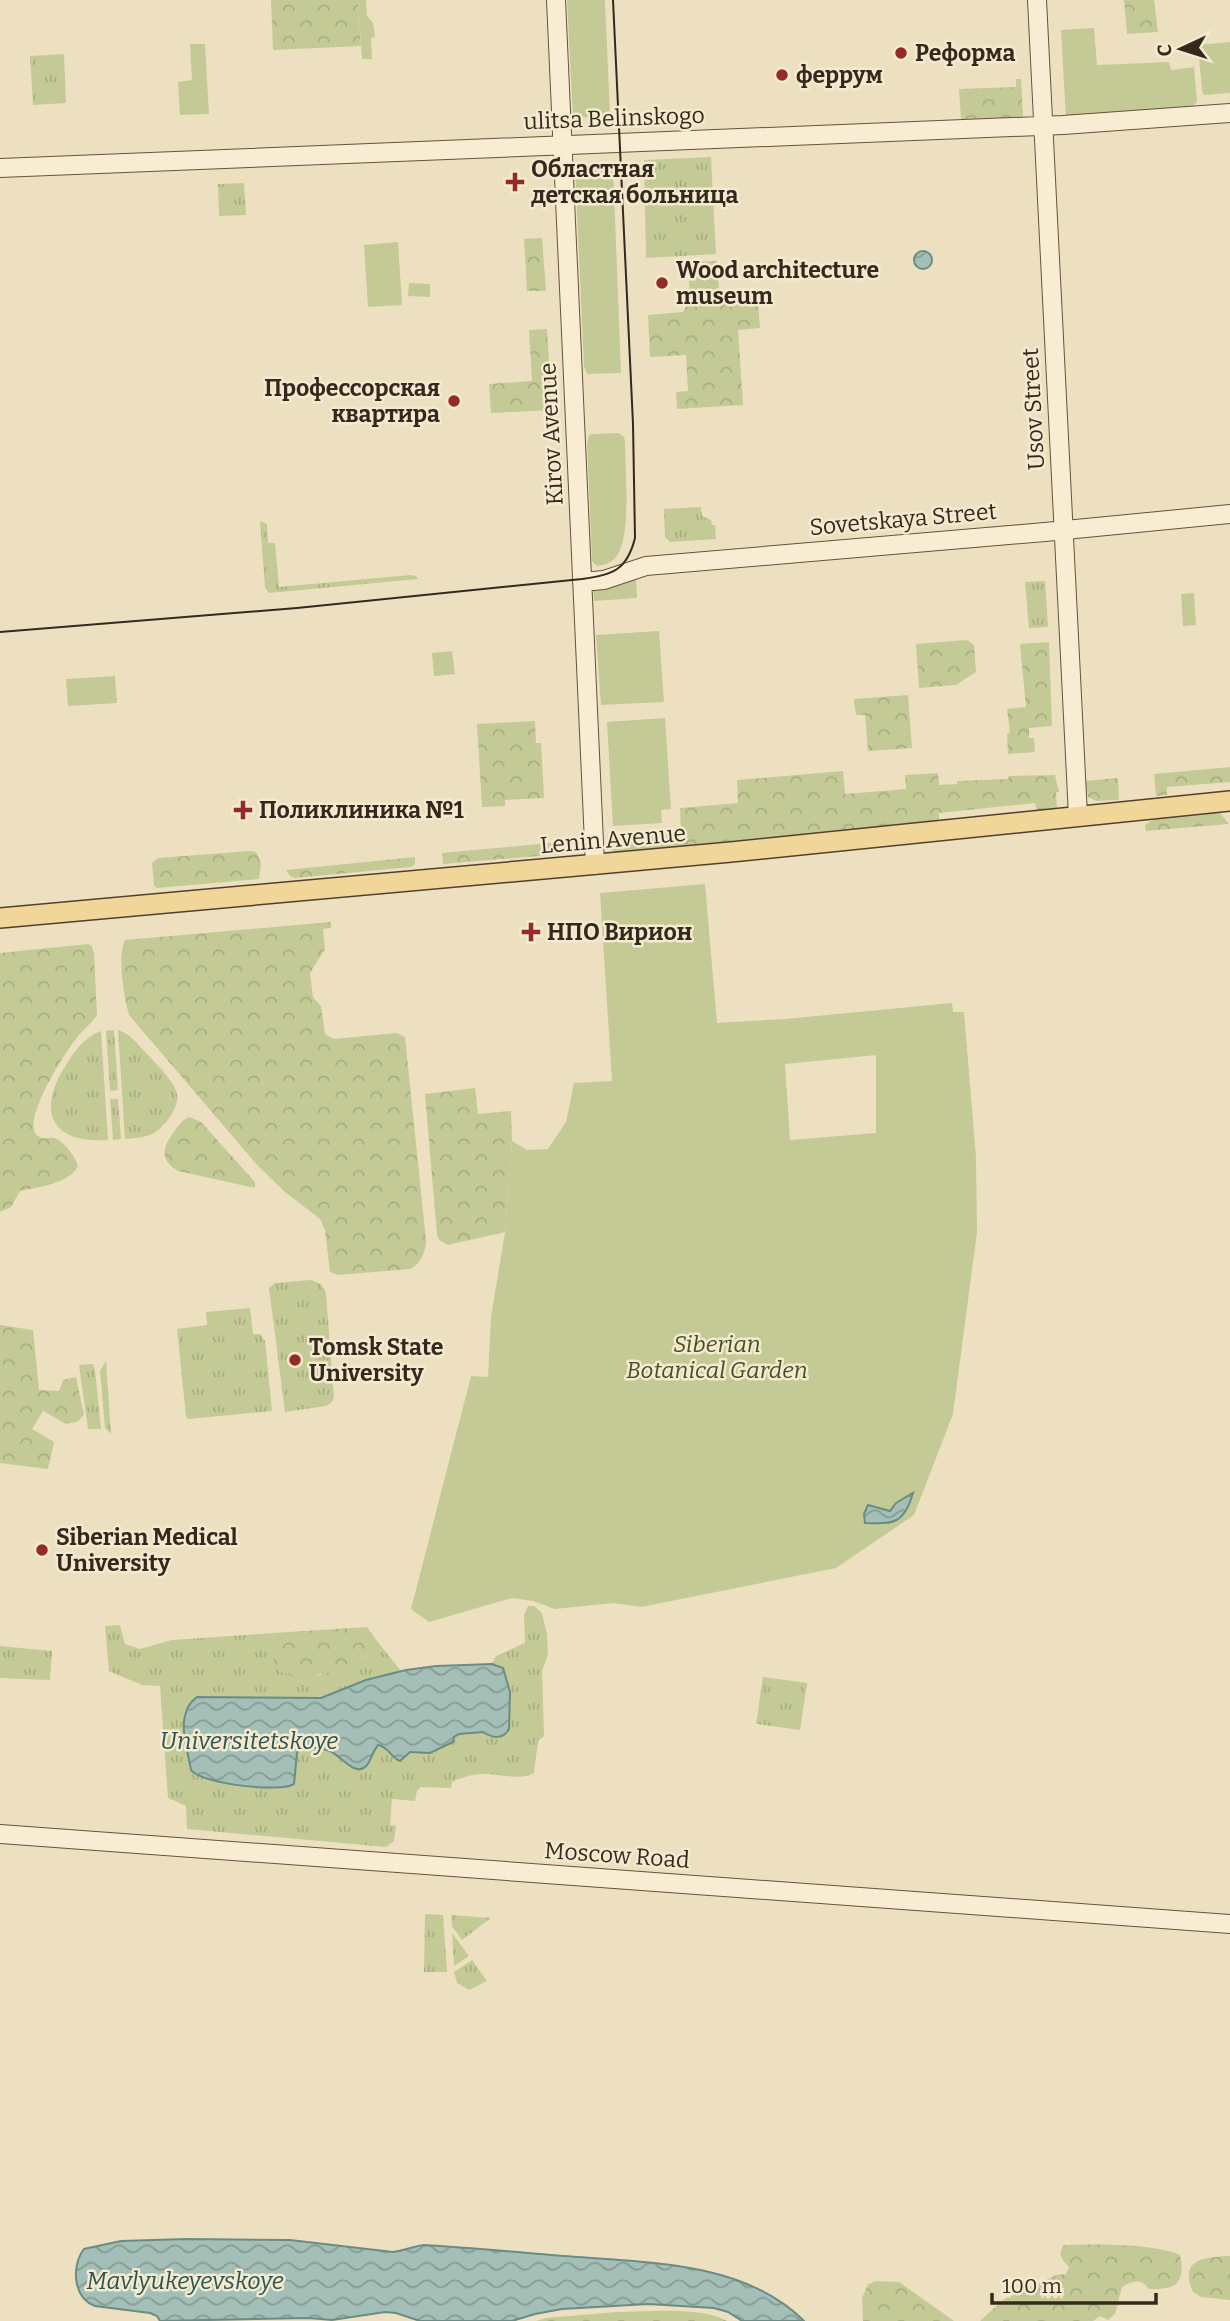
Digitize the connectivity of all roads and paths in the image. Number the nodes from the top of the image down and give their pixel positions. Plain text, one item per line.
1 (556, 0) edge
2 (1037, 0) edge
3 (1230, 113) edge
4 (1042, 125) junction
5 (562, 144) junction
6 (0, 168) edge
7 (1230, 514) edge
8 (1063, 530) junction
9 (582, 582) junction
10 (1230, 801) edge
11 (1078, 816) junction
12 (595, 865) junction
13 (0, 918) edge
14 (0, 1834) edge
15 (1230, 1924) edge

1 - 5 main road, Kirov Avenue
2 - 4 main road, Usov Street
3 - 4 main road, ulitsa Belinskogo
4 - 5 main road, ulitsa Belinskogo
4 - 8 main road, Usov Street
5 - 6 main road, ulitsa Belinskogo
5 - 9 main road, Kirov Avenue
7 - 8 main road, Sovetskaya Street
8 - 9 main road, Sovetskaya Street
8 - 11 main road, Usov Street
9 - 12 main road, Kirov Avenue
10 - 11 main road, Lenin Avenue
11 - 12 main road, Lenin Avenue
12 - 13 main road, Lenin Avenue
14 - 15 main road, Moscow Road

